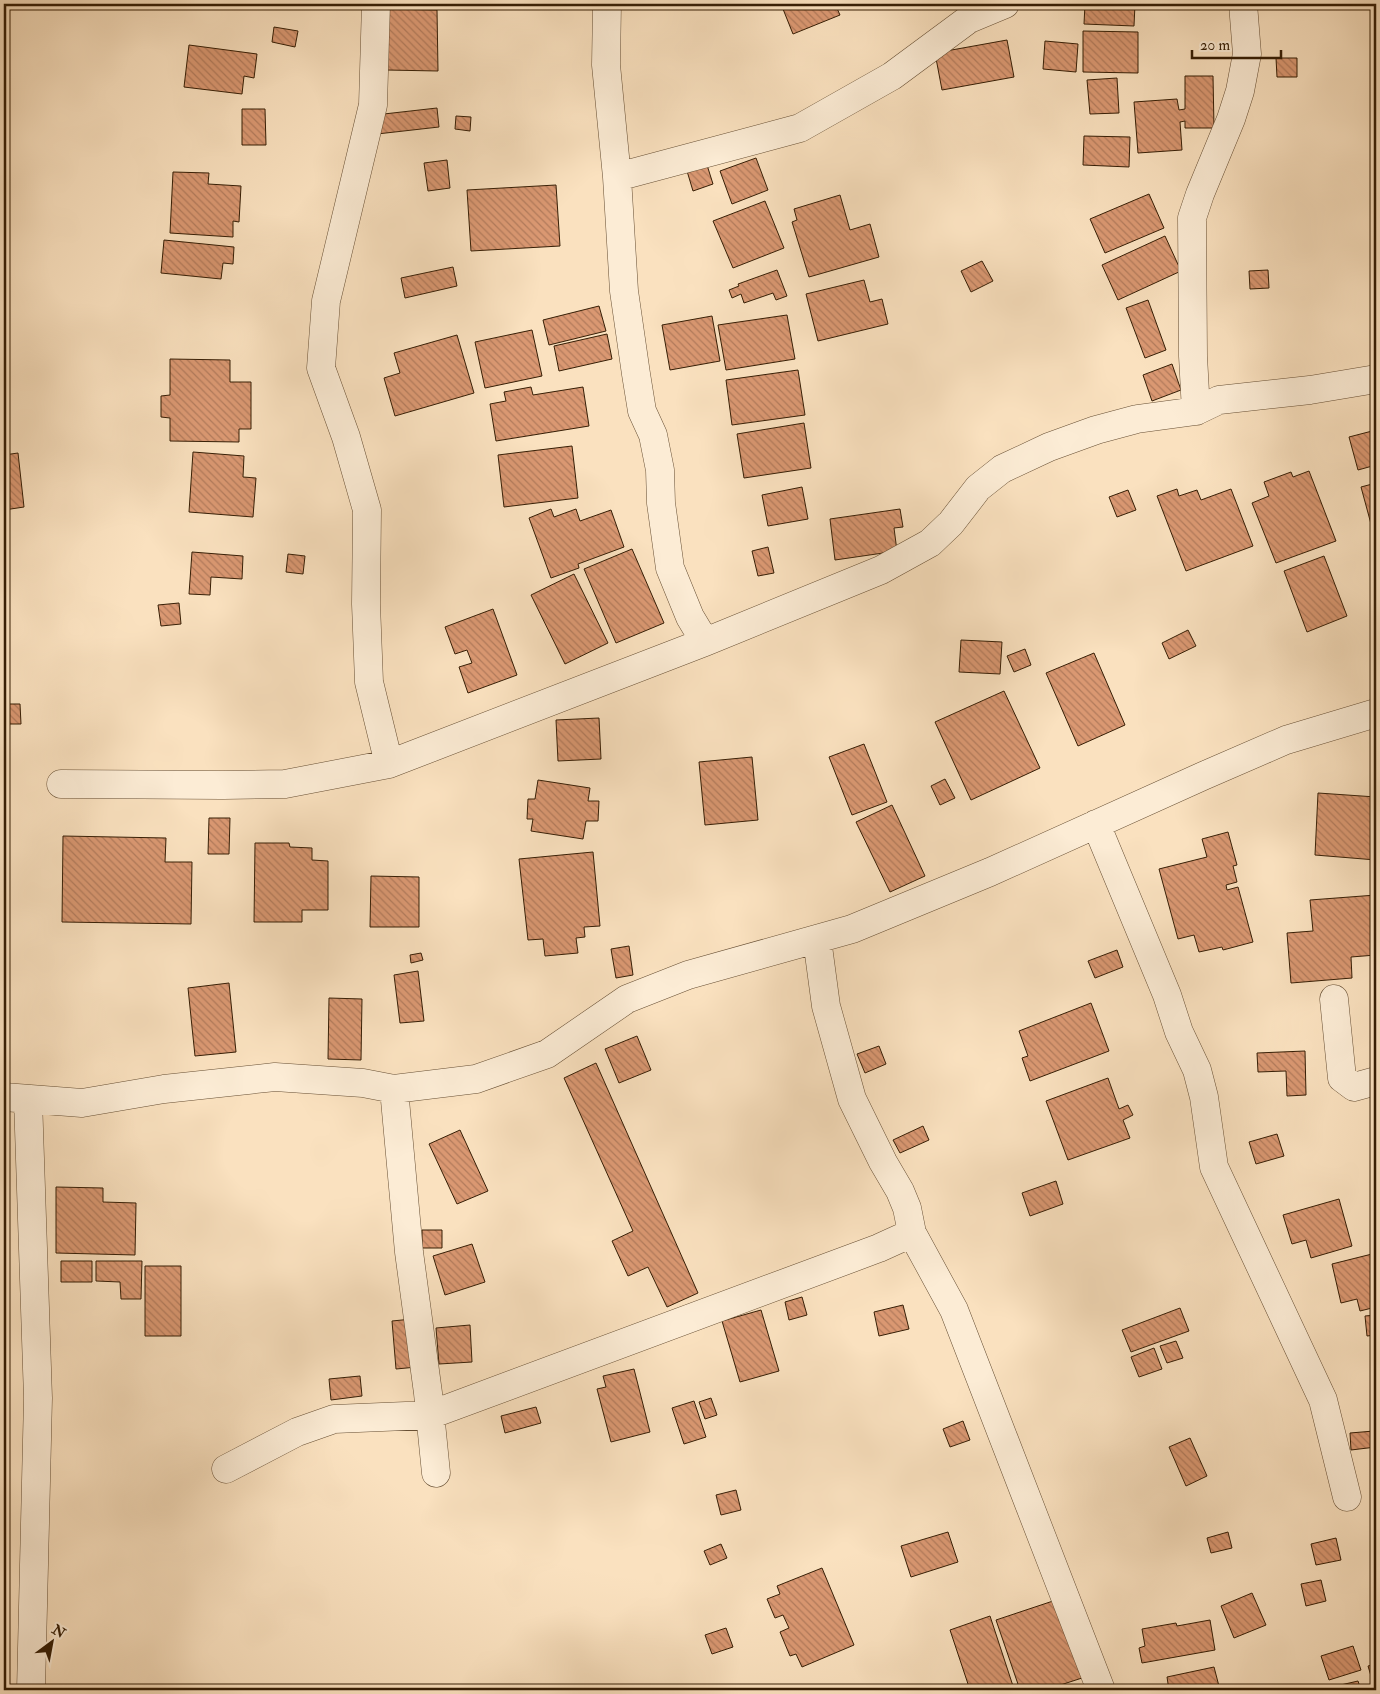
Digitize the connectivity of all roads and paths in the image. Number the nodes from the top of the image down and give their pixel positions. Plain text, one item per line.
1 (376, 4) edge
2 (607, 4) edge
3 (1005, 4) edge
4 (1243, 4) edge
5 (617, 177) junction
6 (1376, 379) edge
7 (1196, 411) junction
8 (705, 642) junction
9 (1376, 713) edge
10 (389, 764) junction
11 (61, 784) dead end
12 (1096, 824) junction
13 (817, 939) junction
14 (1334, 1000) dead end
15 (1376, 1081) edge
16 (394, 1089) junction
17 (16, 1098) edge
18 (912, 1233) junction
19 (430, 1415) junction
20 (226, 1469) dead end
21 (436, 1472) dead end
22 (1347, 1497) dead end
23 (1093, 1689) edge
24 (31, 1690) edge

1 - 10 street
2 - 5 street
3 - 5 street
4 - 7 street
5 - 8 street
6 - 7 street
7 - 8 street
8 - 10 street
9 - 12 street
10 - 11 street
12 - 13 street
12 - 22 street
13 - 16 street
13 - 18 street
14 - 15 street
16 - 17 street
16 - 19 street
17 - 24 street
18 - 19 street
18 - 23 street
19 - 20 street
19 - 21 street

